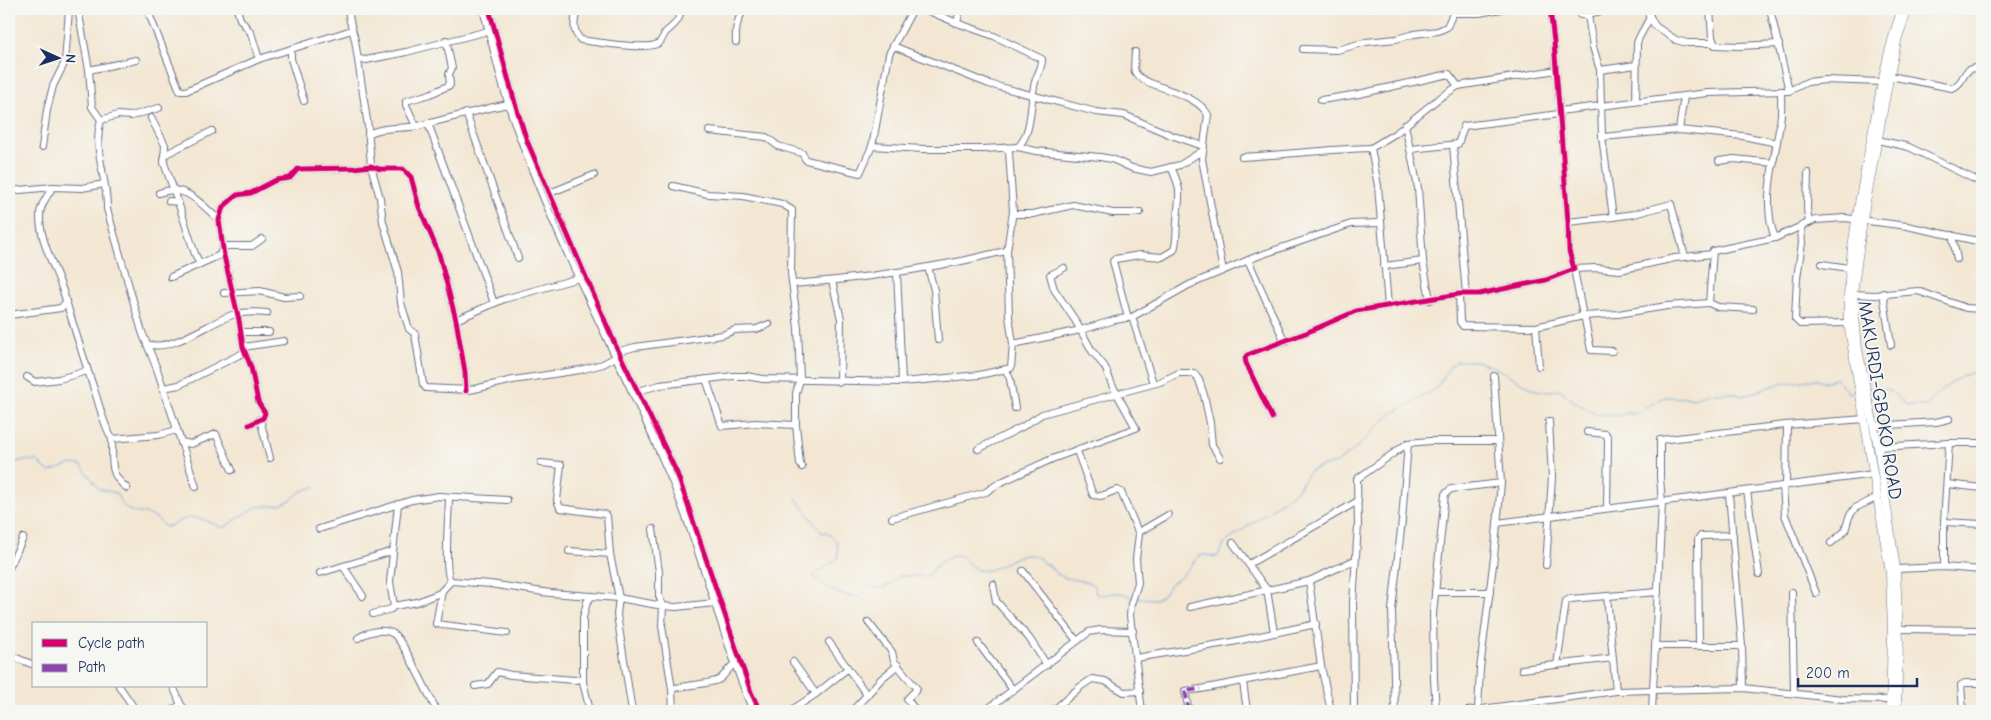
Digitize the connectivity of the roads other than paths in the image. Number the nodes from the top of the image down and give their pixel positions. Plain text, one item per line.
1 (72, 9) edge
2 (78, 9) edge
3 (147, 9) edge
4 (237, 9) edge
5 (348, 9) edge
6 (482, 9) edge
7 (489, 9) edge
8 (578, 9) edge
9 (682, 9) edge
10 (744, 9) edge
11 (913, 9) edge
12 (924, 9) edge
13 (960, 9) edge
14 (1501, 9) edge
15 (1550, 9) edge
16 (1578, 9) edge
17 (1610, 9) edge
18 (1646, 9) edge
19 (1710, 9) edge
20 (1770, 9) edge
21 (1902, 9) edge
22 (1908, 9) edge
23 (1452, 11) edge
24 (1588, 15) junction
25 (1650, 16) junction
26 (957, 23) junction
27 (1655, 26) junction
28 (1646, 27) junction
29 (352, 30) junction
30 (488, 31) junction
31 (446, 40) junction
32 (736, 42) dead end
33 (1713, 43) junction
34 (1779, 44) junction
35 (893, 46) junction
36 (291, 49) junction
37 (1303, 49) dead end
38 (1134, 52) dead end
39 (258, 59) junction
40 (358, 59) junction
41 (136, 60) dead end
42 (1636, 65) junction
43 (1982, 68) edge
44 (89, 70) junction
45 (1556, 70) junction
46 (1600, 70) junction
47 (1890, 76) junction
48 (1882, 82) junction
49 (1458, 86) junction
50 (1781, 91) junction
51 (1789, 91) junction
52 (1032, 94) junction
53 (1684, 96) junction
54 (1321, 100) dead end
55 (1636, 101) junction
56 (304, 102) dead end
57 (508, 104) junction
58 (1602, 106) junction
59 (159, 108) dead end
60 (1559, 112) junction
61 (466, 113) junction
62 (151, 118) dead end
63 (102, 120) junction
64 (428, 123) junction
65 (1405, 125) junction
66 (416, 126) junction
67 (368, 130) junction
68 (1679, 130) junction
69 (212, 131) dead end
70 (709, 132) dead end
71 (1602, 137) junction
72 (1878, 140) junction
73 (1777, 143) junction
74 (1453, 145) junction
75 (872, 146) junction
76 (42, 147) dead end
77 (1011, 148) junction
78 (1371, 148) junction
79 (1411, 148) junction
80 (1202, 149) junction
81 (164, 155) junction
82 (1242, 157) dead end
83 (1719, 161) dead end
84 (1774, 163) junction
85 (372, 166) junction
86 (1172, 167) junction
87 (1808, 173) dead end
88 (594, 175) dead end
89 (544, 178) junction
90 (536, 181) junction
91 (1982, 183) edge
92 (104, 184) junction
93 (673, 186) dead end
94 (53, 187) junction
95 (173, 189) junction
96 (9, 191) edge
97 (550, 193) junction
98 (159, 194) dead end
99 (169, 202) dead end
100 (178, 202) junction
101 (1140, 212) dead end
102 (1013, 214) junction
103 (1613, 217) junction
104 (219, 220) junction
105 (1860, 220) junction
106 (1568, 222) junction
107 (1380, 223) junction
108 (1809, 223) junction
109 (1801, 227) junction
110 (1952, 235) junction
111 (1775, 238) junction
112 (262, 239) dead end
113 (1982, 242) edge
114 (223, 247) junction
115 (1007, 251) junction
116 (1712, 254) junction
117 (1685, 257) junction
118 (518, 258) dead end
119 (1957, 259) dead end
120 (1248, 260) junction
121 (1423, 261) junction
122 (200, 264) junction
123 (1822, 264) dead end
124 (1384, 266) junction
125 (928, 267) junction
126 (1064, 268) dead end
127 (1849, 268) junction
128 (1574, 269) junction
129 (1223, 271) junction
130 (897, 272) junction
131 (171, 277) dead end
132 (579, 278) junction
133 (832, 281) junction
134 (793, 284) junction
135 (224, 293) dead end
136 (1884, 293) junction
137 (232, 294) junction
138 (1463, 294) junction
139 (1853, 294) junction
140 (300, 296) dead end
141 (1430, 300) junction
142 (66, 302) junction
143 (494, 303) junction
144 (1709, 303) junction
145 (1388, 306) junction
146 (1753, 309) dead end
147 (1982, 309) edge
148 (267, 313) dead end
149 (9, 314) edge
150 (237, 314) junction
151 (1584, 316) junction
152 (1130, 317) junction
153 (456, 320) junction
154 (1848, 323) junction
155 (769, 324) dead end
156 (1536, 328) junction
157 (1081, 330) junction
158 (241, 332) junction
159 (269, 332) dead end
160 (938, 340) dead end
161 (284, 341) dead end
162 (1285, 342) junction
163 (147, 344) junction
164 (1013, 344) junction
165 (1891, 345) dead end
166 (244, 350) junction
167 (1612, 350) dead end
168 (615, 354) junction
169 (1539, 366) dead end
170 (1006, 370) junction
171 (86, 371) junction
172 (1494, 376) dead end
173 (27, 377) dead end
174 (706, 379) junction
175 (800, 380) junction
176 (840, 382) junction
177 (902, 382) junction
178 (1153, 383) junction
179 (1862, 384) junction
180 (163, 388) junction
181 (466, 390) junction
182 (638, 391) junction
183 (1117, 394) junction
184 (1864, 396) junction
185 (1015, 408) dead end
186 (1272, 418) dead end
187 (260, 419) junction
188 (1865, 419) junction
189 (1949, 419) dead end
190 (1549, 421) dead end
191 (249, 424) dead end
192 (796, 425) junction
193 (1785, 425) junction
194 (1873, 426) junction
195 (178, 430) junction
196 (1587, 432) dead end
197 (112, 439) junction
198 (1498, 441) junction
199 (181, 442) junction
200 (1949, 442) junction
201 (1408, 443) junction
202 (1982, 443) edge
203 (1878, 448) junction
204 (978, 449) dead end
205 (1077, 451) junction
206 (270, 458) dead end
207 (1220, 458) dead end
208 (541, 463) dead end
209 (802, 467) dead end
210 (232, 470) dead end
211 (1874, 474) junction
212 (1501, 483) junction
213 (1947, 484) junction
214 (1785, 486) junction
215 (196, 487) dead end
216 (127, 488) dead end
217 (1982, 488) edge
218 (1747, 491) junction
219 (1729, 494) junction
220 (449, 498) junction
221 (507, 500) dead end
222 (1881, 500) junction
223 (1358, 501) junction
224 (1662, 502) junction
225 (398, 504) junction
226 (1608, 508) junction
227 (1168, 515) dead end
228 (1551, 515) junction
229 (892, 518) dead end
230 (1944, 522) junction
231 (1497, 523) junction
232 (1982, 524) edge
233 (319, 529) dead end
234 (652, 529) dead end
235 (1139, 532) junction
236 (1733, 535) junction
237 (23, 538) dead end
238 (1233, 543) dead end
239 (1831, 543) dead end
240 (393, 551) junction
241 (568, 551) dead end
242 (610, 554) junction
243 (1355, 560) junction
244 (1249, 564) junction
245 (1546, 565) dead end
246 (343, 566) junction
247 (1944, 567) junction
248 (9, 568) edge
249 (1896, 569) junction
250 (1982, 570) edge
251 (1023, 571) dead end
252 (320, 573) dead end
253 (1758, 574) dead end
254 (451, 581) junction
255 (1309, 581) junction
256 (993, 584) dead end
257 (1267, 590) junction
258 (442, 591) junction
259 (1435, 592) junction
260 (1490, 592) junction
261 (1658, 592) junction
262 (1792, 592) dead end
263 (1816, 593) dead end
264 (364, 596) dead end
265 (592, 596) junction
266 (1607, 596) junction
267 (619, 598) junction
268 (715, 603) junction
269 (394, 606) junction
270 (663, 606) junction
271 (1190, 606) dead end
272 (373, 614) dead end
273 (868, 622) dead end
274 (1316, 624) junction
275 (725, 625) junction
276 (1899, 629) junction
277 (1982, 630) edge
278 (1133, 631) junction
279 (1274, 632) junction
280 (507, 633) dead end
281 (358, 638) dead end
282 (1077, 641) junction
283 (829, 642) dead end
284 (978, 644) dead end
285 (1655, 646) junction
286 (1699, 646) junction
287 (1742, 646) junction
288 (9, 655) edge
289 (1136, 658) junction
290 (1613, 658) junction
291 (794, 662) dead end
292 (32, 664) edge
293 (734, 664) junction
294 (898, 665) junction
295 (1047, 665) junction
296 (1557, 665) junction
297 (1321, 666) junction
298 (847, 669) junction
299 (1522, 669) dead end
300 (583, 678) junction
301 (1243, 682) junction
302 (1982, 683) edge
303 (475, 686) dead end
304 (120, 688) edge
305 (174, 688) edge
306 (1743, 688) junction
307 (672, 689) junction
308 (1013, 690) junction
309 (1653, 690) junction
310 (1140, 691) junction
311 (1616, 691) junction
312 (1794, 693) junction
313 (816, 694) junction
314 (866, 695) junction
315 (1890, 700) junction
316 (181, 705) junction
317 (1501, 708) edge
318 (1478, 710) junction
319 (136, 711) edge
320 (170, 711) edge
321 (187, 711) edge
322 (437, 711) edge
323 (590, 711) edge
324 (632, 711) edge
325 (673, 711) edge
326 (753, 711) edge
327 (760, 711) edge
328 (790, 711) edge
329 (852, 711) edge
330 (916, 711) edge
331 (985, 711) edge
332 (1053, 711) edge
333 (1142, 711) edge
334 (1189, 711) edge
335 (1247, 711) edge
336 (1331, 711) edge
337 (1354, 711) edge
338 (1395, 711) edge
339 (1436, 711) edge
340 (1467, 711) edge
341 (1652, 711) edge
342 (1890, 711) edge
343 (1898, 711) edge
344 (1963, 711) edge

1 - 76 street
2 - 44 street
3 - 39 street
4 - 39 street
5 - 29 street
6 - 30 street
7 - 89 street
8 - 9 street
10 - 32 street
11 - 35 street
12 - 26 street
13 - 26 street
14 - 23 street
15 - 45 street
16 - 24 street
17 - 24 street
18 - 25 street
19 - 33 street
20 - 34 street
21 - 48 main road, MAKURDI-GBOKO ROAD
22 - 47 main road
23 - 37 street
24 - 46 street
25 - 27 street
25 - 28 street
26 - 52 street
27 - 28 street
27 - 33 street
28 - 42 street
29 - 36 street
29 - 40 street
30 - 31 street
30 - 57 street
31 - 40 street
31 - 66 street
33 - 34 street
34 - 51 street
35 - 52 street
35 - 75 street
36 - 39 street
36 - 56 street
38 - 80 street
40 - 67 street
41 - 44 street
42 - 46 street
42 - 55 street
43 - 47 street
44 - 63 street
45 - 49 street
45 - 60 street
46 - 58 street
47 - 72 main road
48 - 51 street
48 - 105 main road, MAKURDI-GBOKO ROAD
49 - 54 street
49 - 65 street
50 - 51 street
50 - 53 street
50 - 73 street
52 - 77 street
52 - 80 street
53 - 55 street
53 - 68 street
55 - 58 street
57 - 61 street
57 - 90 street
58 - 60 street
58 - 71 street
59 - 63 street
60 - 74 street
60 - 106 street
61 - 64 street
61 - 118 street
62 - 81 street
63 - 92 street
64 - 66 street
64 - 143 street
65 - 78 street
65 - 79 street
66 - 67 street
67 - 85 street
68 - 71 street
68 - 73 street
69 - 81 street
70 - 75 street
71 - 103 street
72 - 91 street
72 - 105 main road
73 - 84 street
74 - 79 street
74 - 138 street
75 - 77 street
77 - 86 street
77 - 102 street
78 - 82 street
78 - 107 street
79 - 121 street
80 - 86 street
80 - 129 street
81 - 95 street
83 - 84 street
84 - 111 street
85 - 104 street
85 - 153 street
85 - 181 street
86 - 152 street
87 - 108 street
88 - 97 street
89 - 90 street
89 - 97 street
90 - 132 street
92 - 94 street
92 - 163 street
93 - 134 street
94 - 96 street
94 - 142 street
95 - 98 street
95 - 100 street
95 - 104 street
97 - 168 street
99 - 100 street
100 - 122 street
101 - 102 street
102 - 115 street
103 - 106 street
103 - 117 street
104 - 114 street
105 - 108 street
105 - 110 street
105 - 127 main road, MAKURDI-GBOKO ROAD
105 - 139 main road
106 - 128 street
107 - 120 street
107 - 124 street
108 - 109 street
109 - 111 street
109 - 154 street
110 - 113 street
110 - 119 street
111 - 116 street
112 - 114 street
114 - 122 street
114 - 137 street
115 - 125 street
115 - 164 street
116 - 117 street
116 - 144 street
117 - 128 street
120 - 129 street
120 - 162 street
121 - 124 street
121 - 141 street
122 - 131 street
123 - 127 street
124 - 145 street
125 - 130 street
125 - 160 street
126 - 157 street
127 - 154 main road, MAKURDI-GBOKO ROAD
128 - 138 street
128 - 151 street
129 - 152 street
130 - 133 street
130 - 177 street
132 - 143 street
132 - 168 street
133 - 134 street
133 - 176 street
134 - 175 street
135 - 137 street
136 - 139 street
136 - 147 street
136 - 165 street
137 - 140 street
137 - 150 street
138 - 141 street
138 - 156 street
139 - 179 main road
141 - 145 street
142 - 149 street
142 - 171 street
143 - 153 street
144 - 146 street
144 - 151 street
145 - 162 street
148 - 150 street
150 - 158 street
150 - 163 street
151 - 156 street
151 - 167 street
152 - 157 street
152 - 178 street
153 - 181 street
154 - 179 main road, MAKURDI-GBOKO ROAD
155 - 168 street
156 - 169 street
157 - 164 street
157 - 183 street
158 - 159 street
158 - 166 street
161 - 166 street
162 - 186 street
163 - 180 street
164 - 170 street
166 - 180 street
166 - 187 street
168 - 181 street
168 - 182 street
168 - 268 street
170 - 177 street
170 - 185 street
171 - 173 street
171 - 197 street
172 - 198 street
174 - 175 street
174 - 182 street
174 - 192 street
175 - 176 street
175 - 192 street
176 - 177 street
178 - 183 street
178 - 207 street
179 - 184 main road
180 - 195 street
182 - 275 street
183 - 204 street
183 - 205 street
184 - 188 main road, MAKURDI-GBOKO ROAD
184 - 194 main road
187 - 191 street
187 - 206 street
188 - 193 street
188 - 211 main road, MAKURDI-GBOKO ROAD
189 - 194 street
190 - 228 street
192 - 209 street
193 - 214 street
193 - 224 street
194 - 203 main road
195 - 197 street
195 - 199 street
196 - 226 street
197 - 216 street
198 - 201 street
198 - 212 street
199 - 210 street
199 - 215 street
200 - 202 street
200 - 203 street
200 - 213 street
201 - 223 street
201 - 338 street
203 - 222 main road
205 - 229 street
205 - 235 street
208 - 242 street
211 - 214 street
211 - 222 main road, MAKURDI-GBOKO ROAD
212 - 231 street
212 - 259 street
213 - 217 street
213 - 230 street
214 - 218 street
214 - 263 street
218 - 219 street
218 - 253 street
219 - 224 street
219 - 236 street
220 - 221 street
220 - 225 street
220 - 254 street
222 - 239 street
222 - 249 main road
222 - 315 main road, MAKURDI-GBOKO ROAD
223 - 243 street
223 - 244 street
224 - 226 street
224 - 261 street
225 - 233 street
225 - 240 street
226 - 228 street
227 - 235 street
228 - 231 street
228 - 245 street
230 - 232 street
230 - 247 street
231 - 260 street
234 - 270 street
235 - 278 street
236 - 286 street
236 - 287 street
237 - 248 street
238 - 244 street
240 - 246 street
240 - 269 street
241 - 242 street
242 - 267 street
243 - 255 street
243 - 337 street
244 - 257 street
246 - 252 street
246 - 264 street
247 - 249 street
247 - 250 street
249 - 276 main road
251 - 282 street
254 - 258 street
254 - 265 street
255 - 257 street
255 - 274 street
256 - 295 street
257 - 271 street
257 - 279 street
258 - 269 street
258 - 280 street
259 - 260 street
259 - 339 street
260 - 318 street
261 - 266 street
261 - 285 street
262 - 312 street
265 - 267 street
265 - 300 street
266 - 290 street
266 - 296 street
267 - 270 street
267 - 324 street
268 - 270 street
268 - 275 street
269 - 272 street
270 - 307 street
273 - 294 street
274 - 279 street
274 - 297 street
275 - 293 street
275 - 327 street
276 - 277 street
276 - 343 main road
278 - 282 street
278 - 289 street
279 - 289 street
281 - 322 street
282 - 295 street
283 - 298 street
284 - 308 street
285 - 286 street
285 - 309 street
286 - 287 street
287 - 306 street
288 - 292 street
289 - 310 street
290 - 296 street
290 - 311 street
291 - 313 street
293 - 307 street
293 - 326 street
294 - 314 street
294 - 330 street
295 - 308 street
296 - 299 street
297 - 301 street
297 - 336 street
298 - 313 street
298 - 314 street
300 - 303 street
300 - 323 street
301 - 334 street
301 - 335 street
302 - 344 street
304 - 319 street
305 - 316 street
306 - 309 street
306 - 312 street
307 - 325 street
308 - 331 street
309 - 311 street
309 - 341 street
310 - 332 street
310 - 333 street
311 - 317 street
312 - 315 street
313 - 328 street
314 - 329 street
315 - 342 main road, MAKURDI-GBOKO ROAD
316 - 320 street
316 - 321 street
317 - 318 street
318 - 340 street

